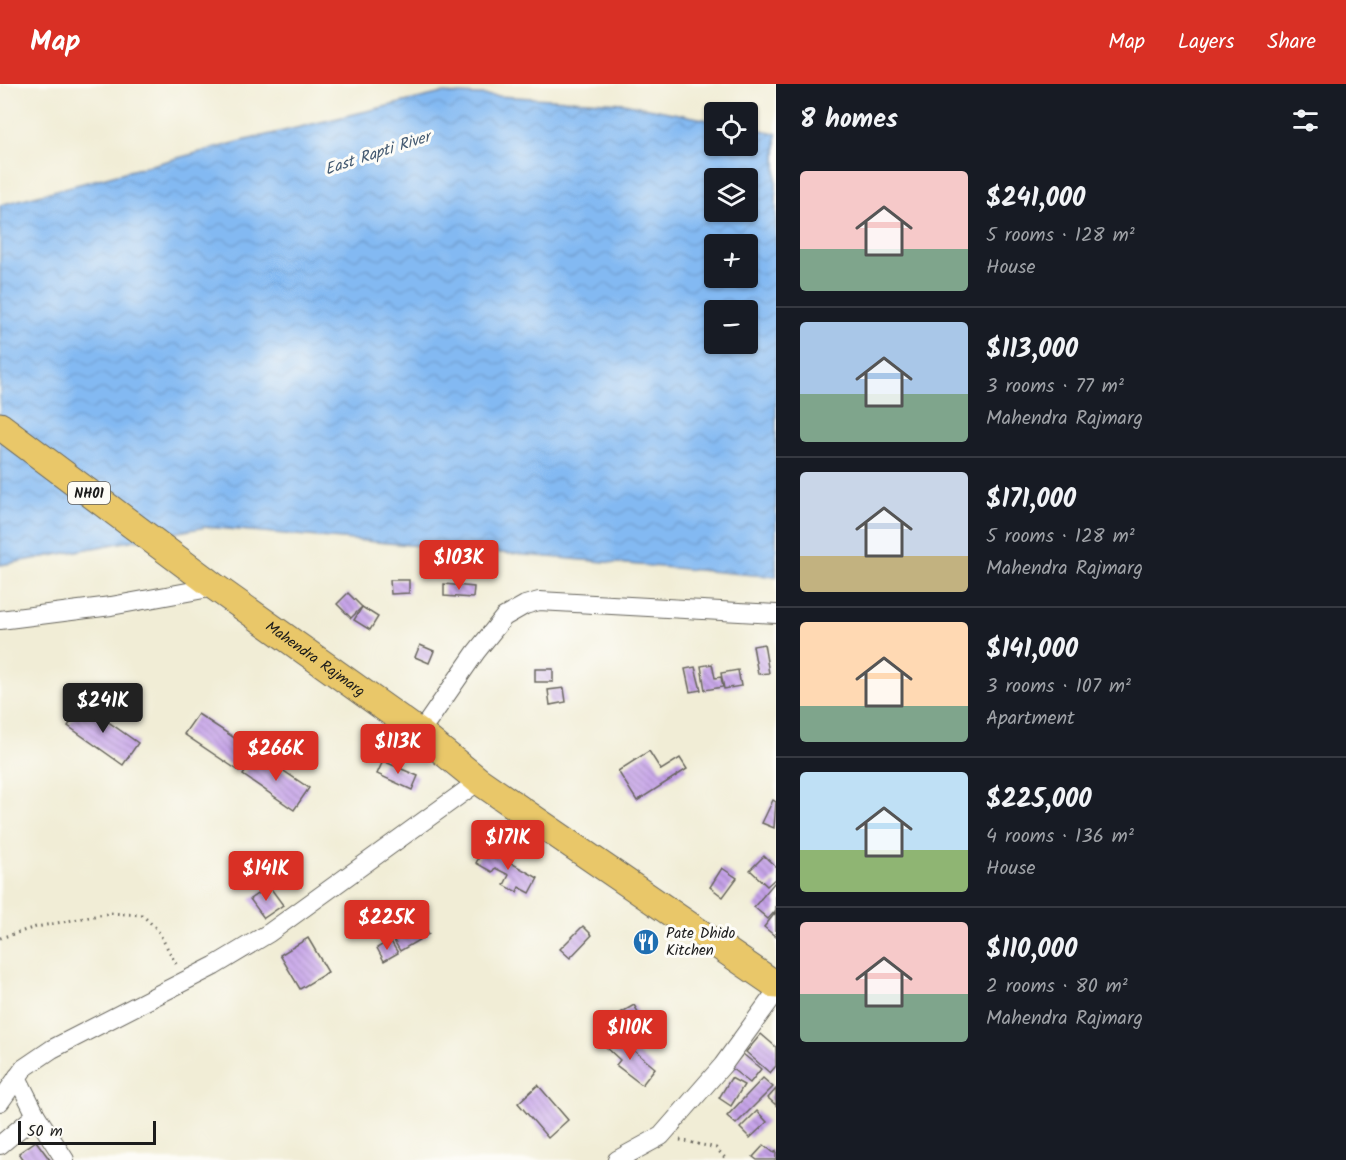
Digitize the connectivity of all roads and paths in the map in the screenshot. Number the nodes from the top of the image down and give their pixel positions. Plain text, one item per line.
1 (0, 426) edge
2 (215, 587) junction
3 (776, 614) edge
4 (0, 620) edge
5 (420, 733) junction
6 (479, 781) junction
7 (0, 938) edge
8 (186, 981) junction
9 (776, 985) edge
10 (776, 992) edge
11 (17, 1077) junction
12 (0, 1102) edge
13 (36, 1115) junction
14 (661, 1136) junction
15 (0, 1145) edge
16 (65, 1160) edge
17 (617, 1160) edge
18 (727, 1160) edge

1 - 2 highway, Mahendra Rajmarg / NH01
2 - 4 street
2 - 5 highway, Mahendra Rajmarg / NH01
3 - 5 street
5 - 6 highway, Mahendra Rajmarg / NH01
6 - 8 street
6 - 9 highway, Mahendra Rajmarg / NH01
7 - 8 path
8 - 11 street
10 - 14 street
11 - 12 street
11 - 13 street
13 - 15 street
13 - 16 street
14 - 17 street
14 - 18 path

